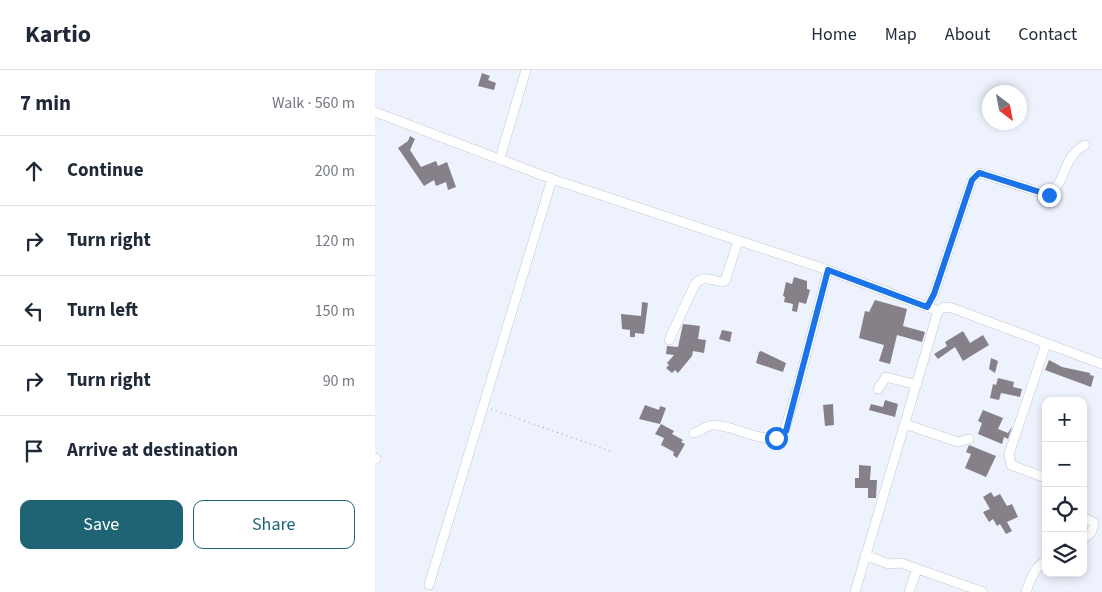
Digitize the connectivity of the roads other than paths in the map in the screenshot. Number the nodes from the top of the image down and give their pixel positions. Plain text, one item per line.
1 (526, 70) edge
2 (375, 112) edge
3 (1085, 145) dead end
4 (500, 158) junction
5 (552, 179) junction
6 (738, 241) junction
7 (828, 270) junction
8 (927, 307) junction
9 (938, 311) junction
10 (669, 340) dead end
11 (1043, 343) junction
12 (1102, 364) edge
13 (917, 385) junction
14 (878, 389) dead end
15 (1021, 403) dead end
16 (905, 424) junction
17 (694, 433) dead end
18 (969, 439) dead end
19 (1042, 477) edge
20 (1087, 519) edge
21 (1087, 536) edge
22 (865, 555) junction
23 (1042, 563) edge
24 (917, 569) junction
25 (429, 585) dead end
26 (855, 592) edge
27 (909, 592) edge
28 (983, 592) edge
29 (1026, 592) edge

1 - 4 street
2 - 4 street
3 - 8 street
4 - 5 street
5 - 6 street
5 - 25 street
6 - 7 street
6 - 10 street
7 - 8 street
7 - 17 street
8 - 9 street
9 - 11 street
9 - 13 street
11 - 12 street
11 - 15 street
11 - 19 street
13 - 14 street
13 - 16 street
16 - 18 street
16 - 22 street
20 - 21 street
22 - 24 street
22 - 26 street
23 - 29 street
24 - 27 street
24 - 28 street

